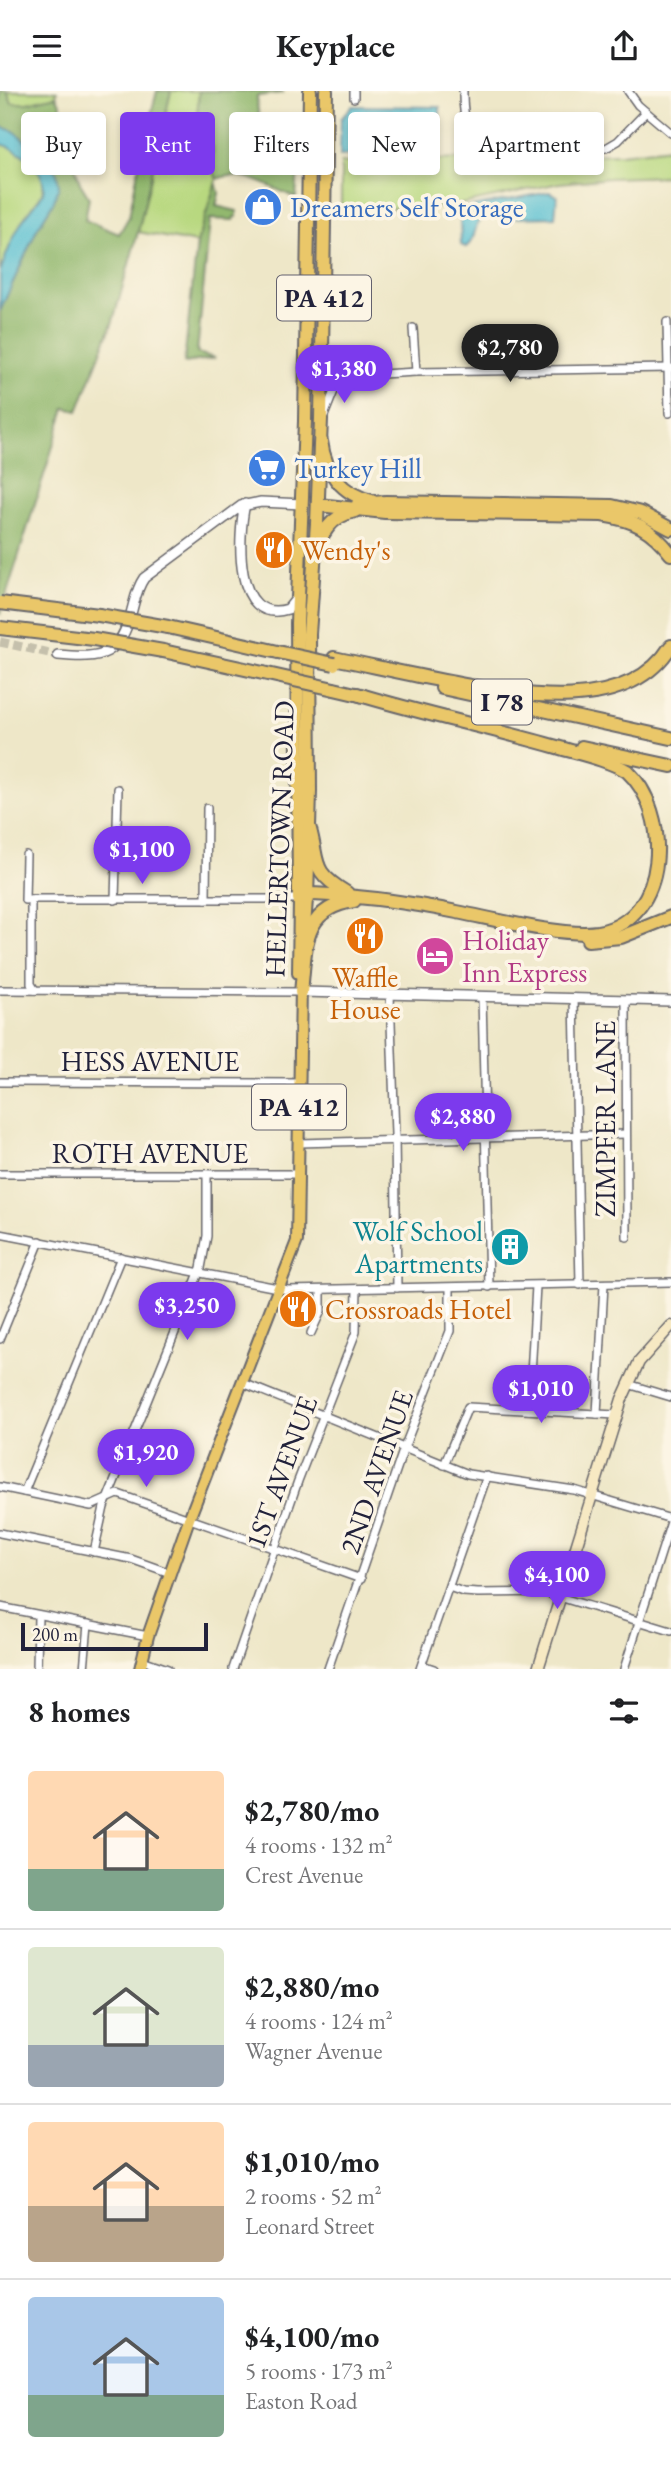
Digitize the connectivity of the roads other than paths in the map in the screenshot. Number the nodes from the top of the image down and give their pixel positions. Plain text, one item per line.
1 (310, 91) edge
2 (326, 91) edge
3 (463, 91) edge
4 (628, 91) edge
5 (646, 112) junction
6 (671, 133) edge
7 (667, 322) dead end
8 (412, 328) dead end
9 (322, 349) junction
10 (541, 354) dead end
11 (670, 368) edge
12 (542, 369) junction
13 (416, 372) junction
14 (348, 376) junction
15 (669, 413) dead end
16 (321, 419) junction
17 (321, 441) junction
18 (386, 502) junction
19 (245, 504) junction
20 (302, 504) junction
21 (318, 505) junction
22 (365, 510) junction
23 (671, 529) edge
24 (671, 554) edge
25 (314, 558) junction
26 (298, 583) junction
27 (0, 603) edge
28 (0, 628) edge
29 (671, 646) edge
30 (58, 655) tunnel mouth
31 (334, 661) junction
32 (357, 694) junction
33 (671, 738) edge
34 (671, 766) edge
35 (118, 789) dead end
36 (207, 808) dead end
37 (668, 825) dead end
38 (309, 826) junction
39 (26, 855) dead end
40 (670, 858) edge
41 (303, 896) junction
42 (353, 898) junction
43 (31, 899) junction
44 (206, 899) junction
45 (115, 900) junction
46 (671, 918) edge
47 (0, 990) edge
48 (35, 990) junction
49 (300, 992) junction
50 (390, 995) junction
51 (482, 997) junction
52 (574, 999) junction
53 (626, 1000) junction
54 (671, 1000) edge
55 (0, 1082) edge
56 (299, 1083) junction
57 (626, 1134) junction
58 (576, 1135) junction
59 (486, 1138) junction
60 (395, 1141) junction
61 (299, 1143) junction
62 (0, 1174) edge
63 (207, 1174) junction
64 (299, 1174) junction
65 (0, 1234) edge
66 (627, 1237) dead end
67 (40, 1241) junction
68 (121, 1257) junction
69 (200, 1272) junction
70 (671, 1282) edge
71 (604, 1284) junction
72 (580, 1285) junction
73 (536, 1286) junction
74 (489, 1287) junction
75 (397, 1288) junction
76 (450, 1288) junction
77 (280, 1289) junction
78 (356, 1289) junction
79 (321, 1290) junction
80 (671, 1326) edge
81 (312, 1333) dead end
82 (0, 1339) edge
83 (243, 1383) junction
84 (628, 1384) junction
85 (671, 1397) edge
86 (529, 1410) junction
87 (597, 1414) junction
88 (616, 1415) junction
89 (323, 1416) junction
90 (404, 1448) junction
91 (444, 1465) junction
92 (487, 1476) junction
93 (0, 1487) edge
94 (24, 1492) junction
95 (593, 1495) junction
96 (108, 1498) junction
97 (189, 1518) junction
98 (671, 1520) edge
99 (0, 1533) edge
100 (275, 1549) junction
101 (94, 1552) junction
102 (170, 1573) junction
103 (361, 1579) junction
104 (449, 1587) junction
105 (560, 1597) junction
106 (0, 1607) edge
107 (38, 1615) junction
108 (639, 1621) junction
109 (88, 1624) junction
110 (671, 1631) edge
111 (148, 1636) junction
112 (141, 1664) edge
113 (421, 1667) edge
114 (37, 1669) edge
115 (84, 1669) edge
116 (168, 1669) edge
117 (233, 1669) edge
118 (328, 1669) edge
119 (434, 1669) edge
120 (538, 1669) edge
121 (624, 1669) edge

1 - 20 highway, HELLERTOWN ROAD / PA 412
2 - 9 highway, HELLERTOWN ROAD / PA 412
3 - 5 street
4 - 5 street
5 - 6 street
7 - 11 street
8 - 13 street
9 - 14 street
9 - 16 highway, HELLERTOWN ROAD / PA 412
10 - 12 street
11 - 12 street
11 - 15 street
12 - 13 street
13 - 14 street
14 - 16 street
16 - 17 highway, HELLERTOWN ROAD / PA 412
17 - 18 highway
17 - 21 highway, HELLERTOWN ROAD / PA 412
18 - 21 highway
18 - 23 highway
19 - 20 street
19 - 26 street
19 - 30 street
20 - 21 highway
20 - 26 highway, HELLERTOWN ROAD / PA 412
21 - 22 highway
21 - 25 highway, HELLERTOWN ROAD / PA 412
22 - 24 highway
22 - 25 highway
25 - 38 highway, HELLERTOWN ROAD / PA 412
26 - 41 highway, HELLERTOWN ROAD / PA 412
27 - 31 highway, I 78, bridge
28 - 32 highway, I 78, bridge
29 - 31 highway
31 - 33 highway, I 78
32 - 34 highway, I 78
32 - 37 highway
35 - 45 street
36 - 44 street
38 - 41 highway, HELLERTOWN ROAD / PA 412
38 - 42 highway
39 - 43 street
40 - 42 highway
41 - 42 highway
41 - 44 street
41 - 49 main road, HELLERTOWN ROAD / PA 412
42 - 46 highway
42 - 49 highway
43 - 45 street
43 - 48 street
44 - 45 street
47 - 48 street
48 - 49 street
49 - 50 street
49 - 56 main road, PA 412
50 - 51 street
50 - 60 street
51 - 52 street
51 - 59 street
52 - 53 street
52 - 58 street
53 - 54 street
53 - 57 street, ZIMPFER LANE
55 - 56 street, HESS AVENUE
56 - 61 main road, PA 412
57 - 58 street
57 - 66 street, ZIMPFER LANE
58 - 59 street
58 - 72 street
59 - 60 street
59 - 74 street
60 - 61 street
60 - 75 street
61 - 64 main road, PA 412
62 - 63 street, ROTH AVENUE
63 - 64 street, ROTH AVENUE
63 - 69 street
64 - 77 main road, PA 412
65 - 67 street
67 - 68 street
67 - 82 street
68 - 69 street
68 - 94 street
69 - 77 street
69 - 96 street
70 - 71 street
71 - 72 street
71 - 87 street
72 - 73 street
73 - 74 street
73 - 86 street
74 - 76 street
75 - 76 street
75 - 78 street
76 - 90 street, 2ND AVENUE
77 - 79 street
77 - 83 main road, PA 412
78 - 79 street
78 - 89 street, 1ST AVENUE
79 - 81 street
80 - 84 main road
83 - 89 street
83 - 97 main road, PA 412
84 - 85 street
84 - 88 main road
86 - 87 street
86 - 91 street
87 - 88 street
88 - 95 main road
89 - 90 street
89 - 100 street, 1ST AVENUE
90 - 91 street
90 - 103 street, 2ND AVENUE
91 - 92 street
92 - 95 street
92 - 104 street
93 - 94 street
94 - 96 street
95 - 98 street
95 - 105 main road
96 - 97 street
96 - 101 street
97 - 100 street
97 - 102 main road, PA 412
98 - 108 street
99 - 101 street
100 - 103 street
100 - 117 street, 1ST AVENUE
101 - 102 street
102 - 111 main road, PA 412
103 - 118 street, 2ND AVENUE
104 - 105 street
104 - 113 street
105 - 108 street
105 - 120 main road
106 - 107 street
107 - 109 street
107 - 114 street
108 - 110 street
108 - 121 street
109 - 111 street
109 - 115 street
111 - 112 main road, PA 412
112 - 116 street
113 - 119 street

